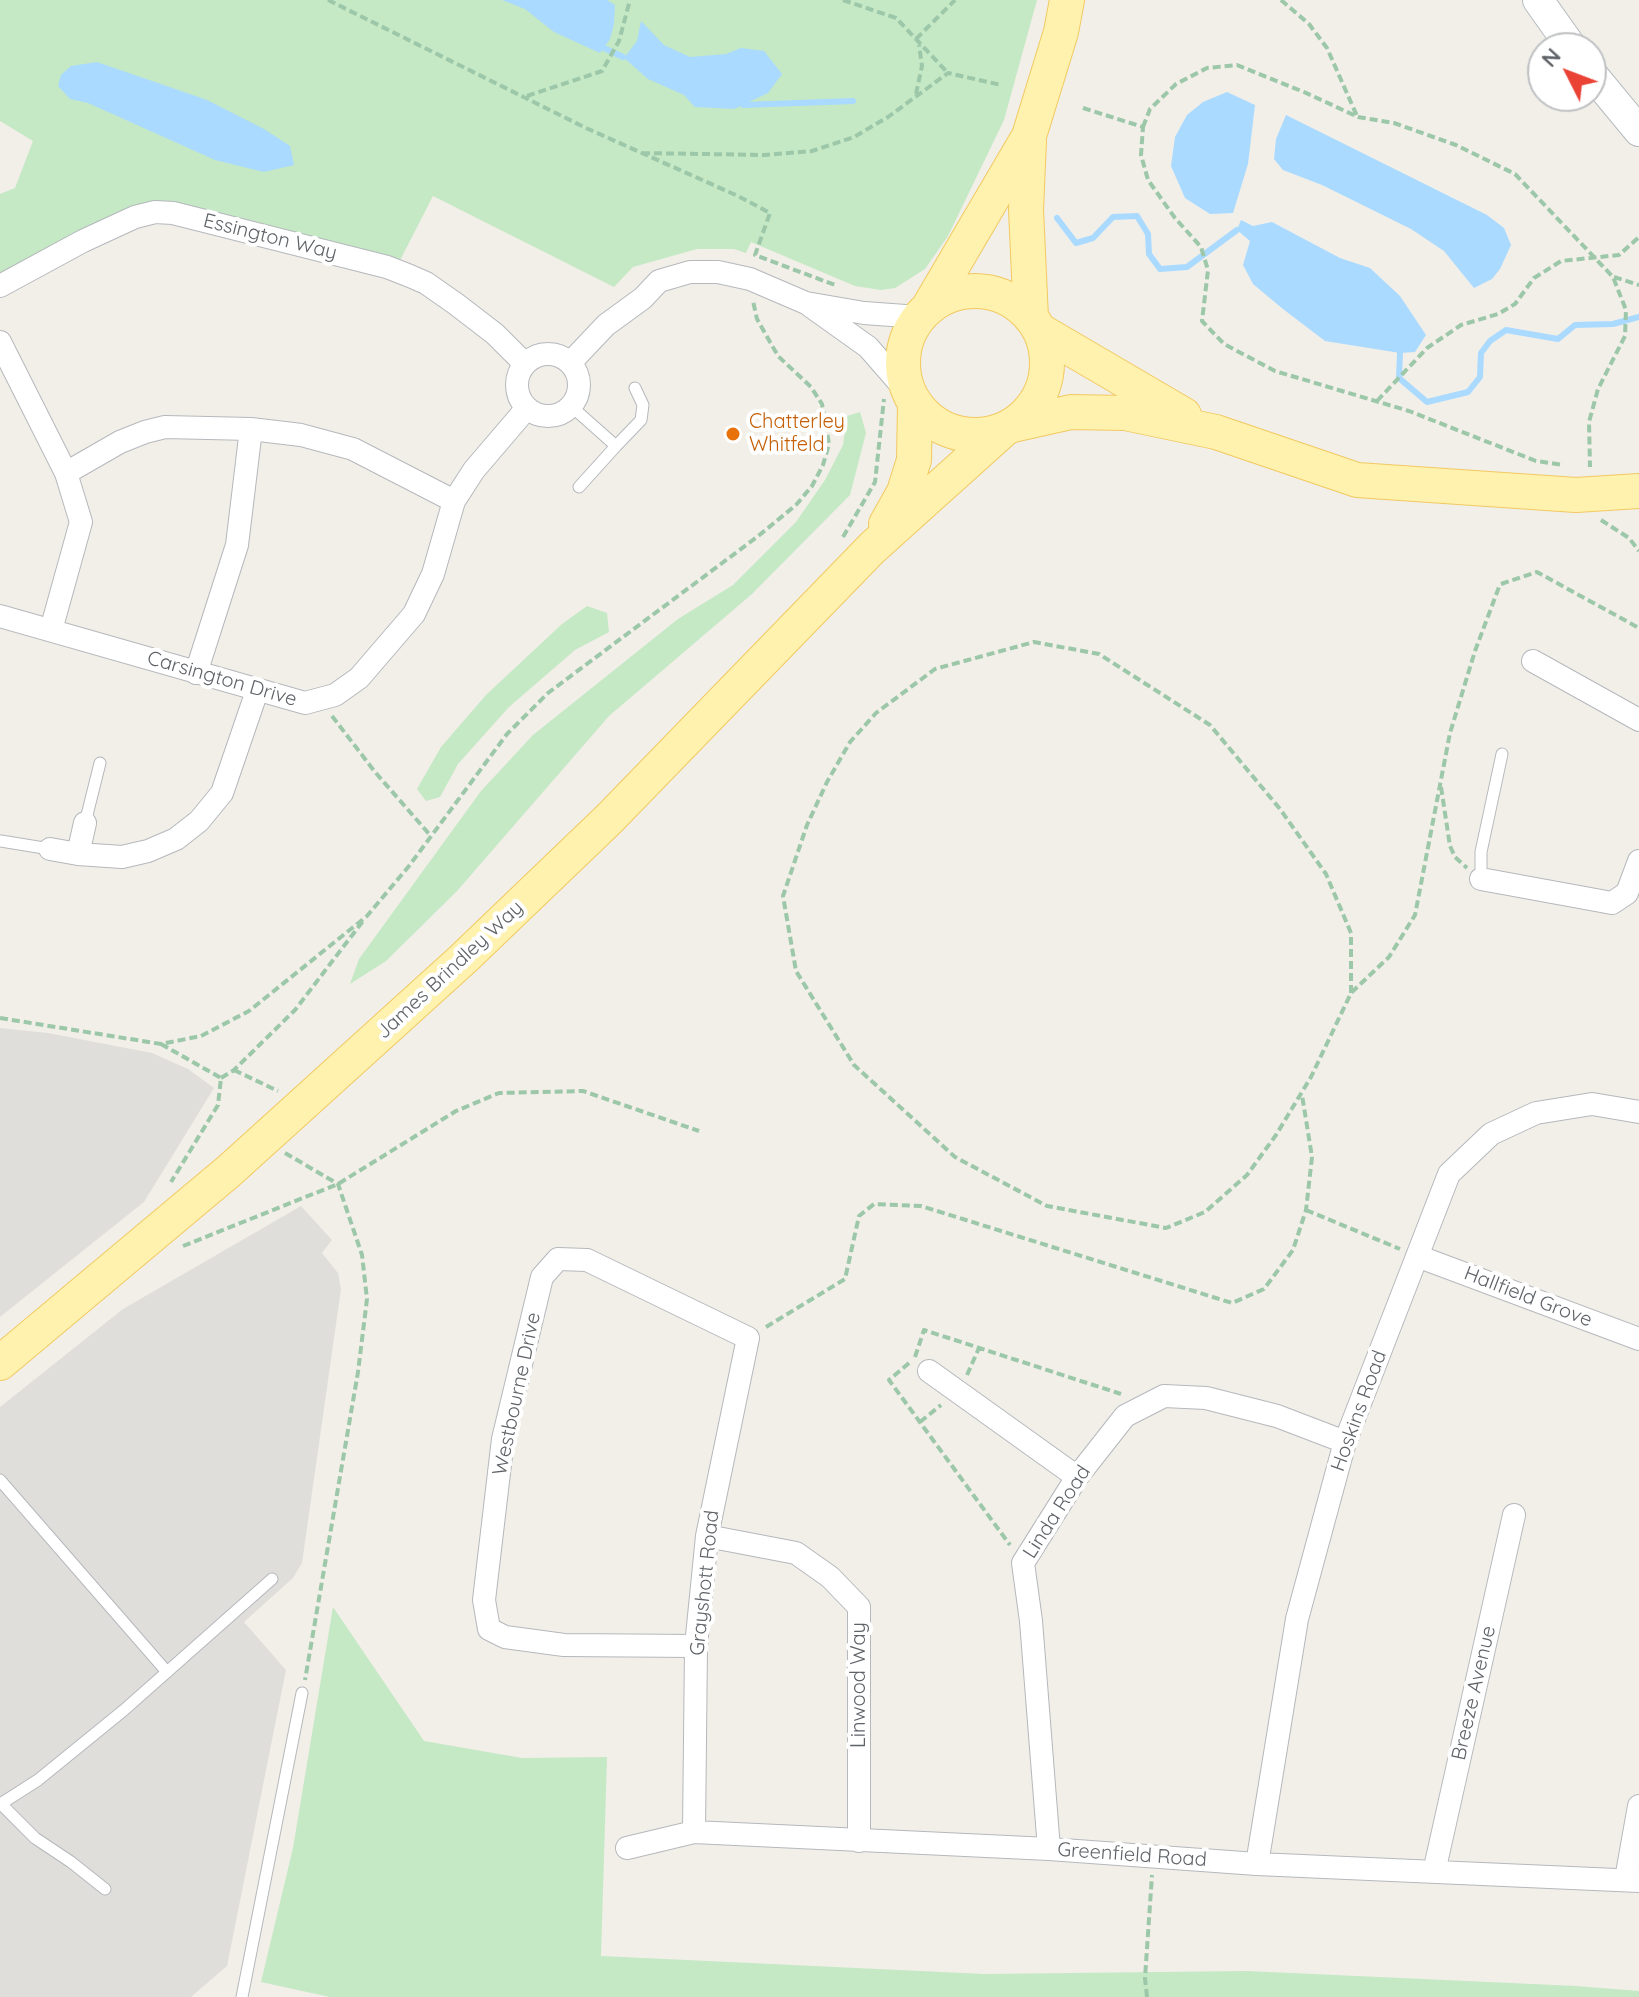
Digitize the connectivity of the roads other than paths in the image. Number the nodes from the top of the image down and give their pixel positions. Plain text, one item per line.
1 (1067, 0) edge
2 (1538, 0) edge
3 (1561, 32) edge
4 (1607, 91) edge
5 (1636, 123) edge
6 (1029, 136) junction
7 (0, 286) edge
8 (806, 303) junction
9 (924, 313) junction
10 (1035, 324) junction
11 (0, 342) edge
12 (524, 363) junction
13 (570, 363) junction
14 (635, 388) dead end
15 (901, 395) junction
16 (571, 406) junction
17 (527, 408) junction
18 (1008, 428) junction
19 (251, 429) junction
20 (1216, 432) junction
21 (616, 446) junction
22 (66, 473) junction
23 (1639, 476) edge
24 (579, 487) dead end
25 (1596, 489) junction
26 (1639, 491) edge
27 (454, 501) junction
28 (872, 548) junction
29 (0, 616) edge
30 (51, 630) junction
31 (1533, 661) dead end
32 (196, 673) junction
33 (257, 691) junction
34 (1639, 720) edge
35 (1502, 754) dead end
36 (100, 763) dead end
37 (85, 823) joint
38 (1, 841) edge
39 (50, 849) joint
40 (78, 854) junction
41 (1639, 861) edge
42 (1481, 879) joint
43 (1639, 1112) edge
44 (1417, 1256) junction
45 (748, 1338) joint
46 (1639, 1339) edge
47 (0, 1363) edge
48 (929, 1371) dead end
49 (1345, 1442) junction
50 (1077, 1477) junction
51 (0, 1480) edge
52 (1514, 1515) dead end
53 (707, 1536) junction
54 (272, 1579) dead end
55 (696, 1646) junction
56 (167, 1672) junction
57 (302, 1693) road end
58 (1, 1803) edge
59 (1639, 1806) edge
60 (694, 1832) junction
61 (859, 1841) junction
62 (627, 1848) dead end
63 (1049, 1849) junction
64 (1257, 1864) junction
65 (1434, 1872) junction
66 (1632, 1880) edge
67 (105, 1889) dead end
68 (242, 1997) edge

1 - 6 main road
2 - 3 street
4 - 5 street
6 - 9 main road
6 - 10 main road
7 - 12 street, Essington Way
8 - 9 street
8 - 13 street
8 - 15 street
9 - 10 main road
9 - 15 main road
10 - 18 main road
10 - 20 main road
11 - 22 street
12 - 13 street
12 - 17 street
13 - 16 street
14 - 21 lane
15 - 18 main road
15 - 28 main road, James Brindley Way
16 - 17 street
16 - 21 lane
17 - 27 street, Carsington Drive
18 - 20 main road
18 - 28 main road, James Brindley Way
19 - 22 street
19 - 27 street
19 - 32 street
20 - 25 main road
21 - 24 lane
22 - 30 street
23 - 25 main road
25 - 26 main road
27 - 33 street, Carsington Drive
28 - 47 main road, James Brindley Way
29 - 30 street, Carsington Drive
30 - 32 street, Carsington Drive
31 - 34 street
32 - 33 street, Carsington Drive
33 - 40 street
35 - 42 lane
36 - 37 lane
37 - 40 street
38 - 39 lane
39 - 40 street
41 - 42 street
43 - 44 street, Hoskins Road
44 - 46 street, Hallfield Grove
44 - 49 street, Hoskins Road
45 - 53 street, Grayshott Road
45 - 55 street, Westbourne Drive
48 - 50 street
49 - 50 street, Linda Road
49 - 64 street, Hoskins Road
50 - 63 street, Linda Road
51 - 56 lane
52 - 65 street, Breeze Avenue
53 - 55 street, Grayshott Road
53 - 61 street, Linwood Way
54 - 56 lane
55 - 60 street, Grayshott Road
56 - 58 lane
57 - 68 lane
58 - 67 lane
59 - 66 street
60 - 61 street, Greenfield Road
60 - 62 street, Greenfield Road
61 - 63 street, Greenfield Road
63 - 64 street, Greenfield Road
64 - 65 street, Greenfield Road
65 - 66 street, Greenfield Road

